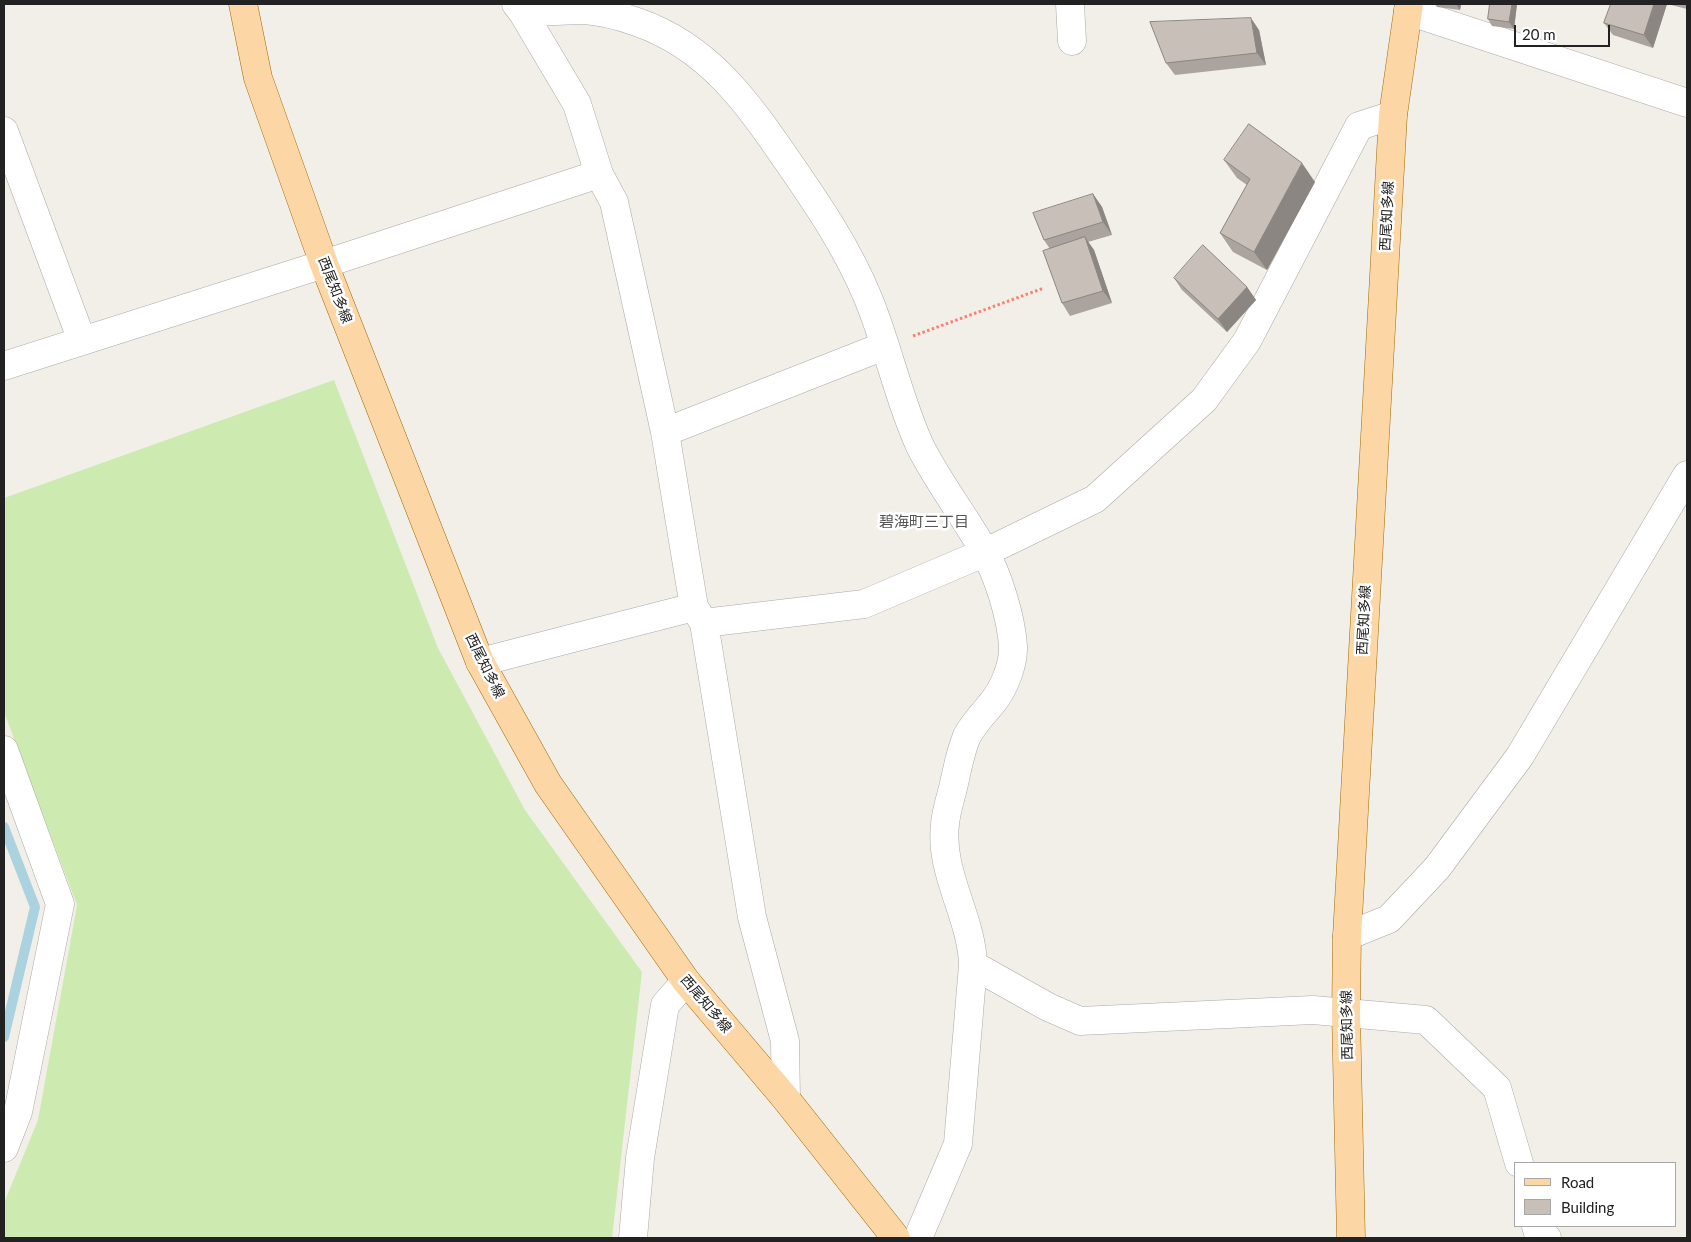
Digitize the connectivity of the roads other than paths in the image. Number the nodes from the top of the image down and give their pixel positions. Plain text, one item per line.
1 (243, 4) edge
2 (1070, 4) edge
3 (1409, 7) edge
4 (520, 9) edge
5 (620, 10) edge
6 (1072, 41) dead end
7 (1687, 103) edge
8 (1393, 115) junction
9 (4, 131) edge
10 (600, 174) junction
11 (324, 264) junction
12 (82, 341) junction
13 (884, 346) junction
14 (4, 366) edge
15 (665, 432) junction
16 (1687, 475) edge
17 (986, 552) junction
18 (699, 615) junction
19 (480, 662) junction
20 (4, 750) edge
21 (1347, 936) junction
22 (973, 965) junction
23 (686, 981) junction
24 (1346, 1013) junction
25 (786, 1099) junction
26 (4, 1148) edge
27 (1519, 1162) edge
28 (1536, 1227) edge
29 (633, 1238) edge
30 (896, 1238) edge
31 (918, 1238) edge
32 (1351, 1238) edge
33 (1547, 1238) edge

1 - 11 main road, 西尾知多線
2 - 6 street
3 - 7 street
3 - 8 main road, 西尾知多線
4 - 5 street
4 - 10 street
5 - 13 street
8 - 17 street
8 - 21 main road, 西尾知多線
9 - 12 street
10 - 11 street
10 - 15 street
11 - 12 street
11 - 19 main road, 西尾知多線
12 - 14 street
13 - 15 street
13 - 17 street
15 - 18 street
16 - 21 street
17 - 18 street
17 - 22 street
18 - 19 street
18 - 25 street
19 - 23 main road, 西尾知多線
20 - 26 street
21 - 24 main road, 西尾知多線
22 - 24 street
22 - 31 street
23 - 25 main road, 西尾知多線
23 - 29 street
24 - 27 street
24 - 32 main road, 西尾知多線
25 - 30 main road, 西尾知多線
28 - 33 street

